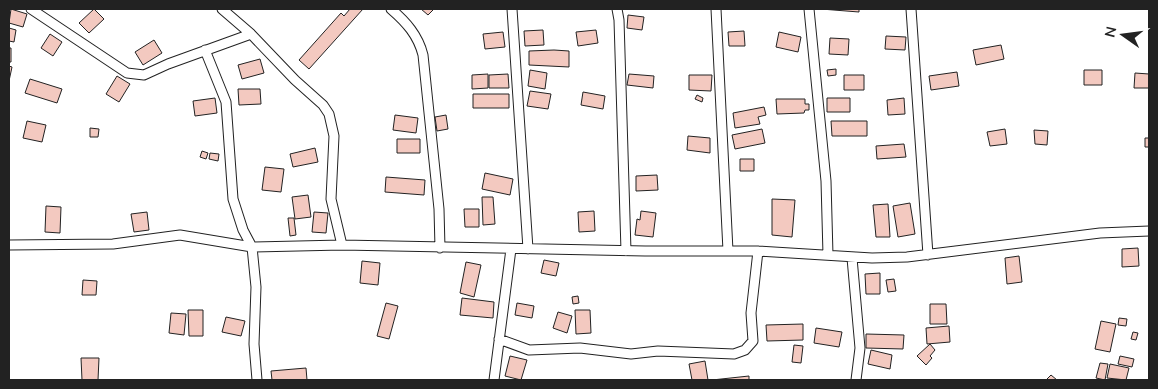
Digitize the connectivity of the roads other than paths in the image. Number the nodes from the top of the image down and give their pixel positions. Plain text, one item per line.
1 (30, 9) edge
2 (222, 9) edge
3 (392, 9) edge
4 (512, 9) edge
5 (617, 9) edge
6 (716, 9) edge
7 (809, 9) edge
8 (911, 9) edge
9 (251, 34) junction
10 (205, 50) junction
11 (1149, 230) edge
12 (9, 245) edge
13 (342, 246) junction
14 (252, 247) junction
15 (440, 248) junction
16 (510, 248) junction
17 (528, 248) junction
18 (626, 251) junction
19 (728, 251) junction
20 (758, 251) junction
21 (928, 255) junction
22 (828, 256) junction
23 (852, 258) junction
24 (499, 339) junction
25 (257, 380) edge
26 (494, 380) edge
27 (856, 380) edge

1 - 10 street
2 - 9 street
3 - 15 street
4 - 17 street
5 - 18 street
6 - 19 street
7 - 22 street
8 - 21 street
9 - 10 street
9 - 13 street
10 - 14 street
11 - 21 street
12 - 14 street
13 - 14 street
13 - 15 street
14 - 25 street
15 - 16 street
16 - 17 street
16 - 24 street
17 - 18 street
18 - 19 street
19 - 20 street
20 - 22 street
20 - 24 street
21 - 23 street
22 - 23 street
23 - 27 street
24 - 26 street

